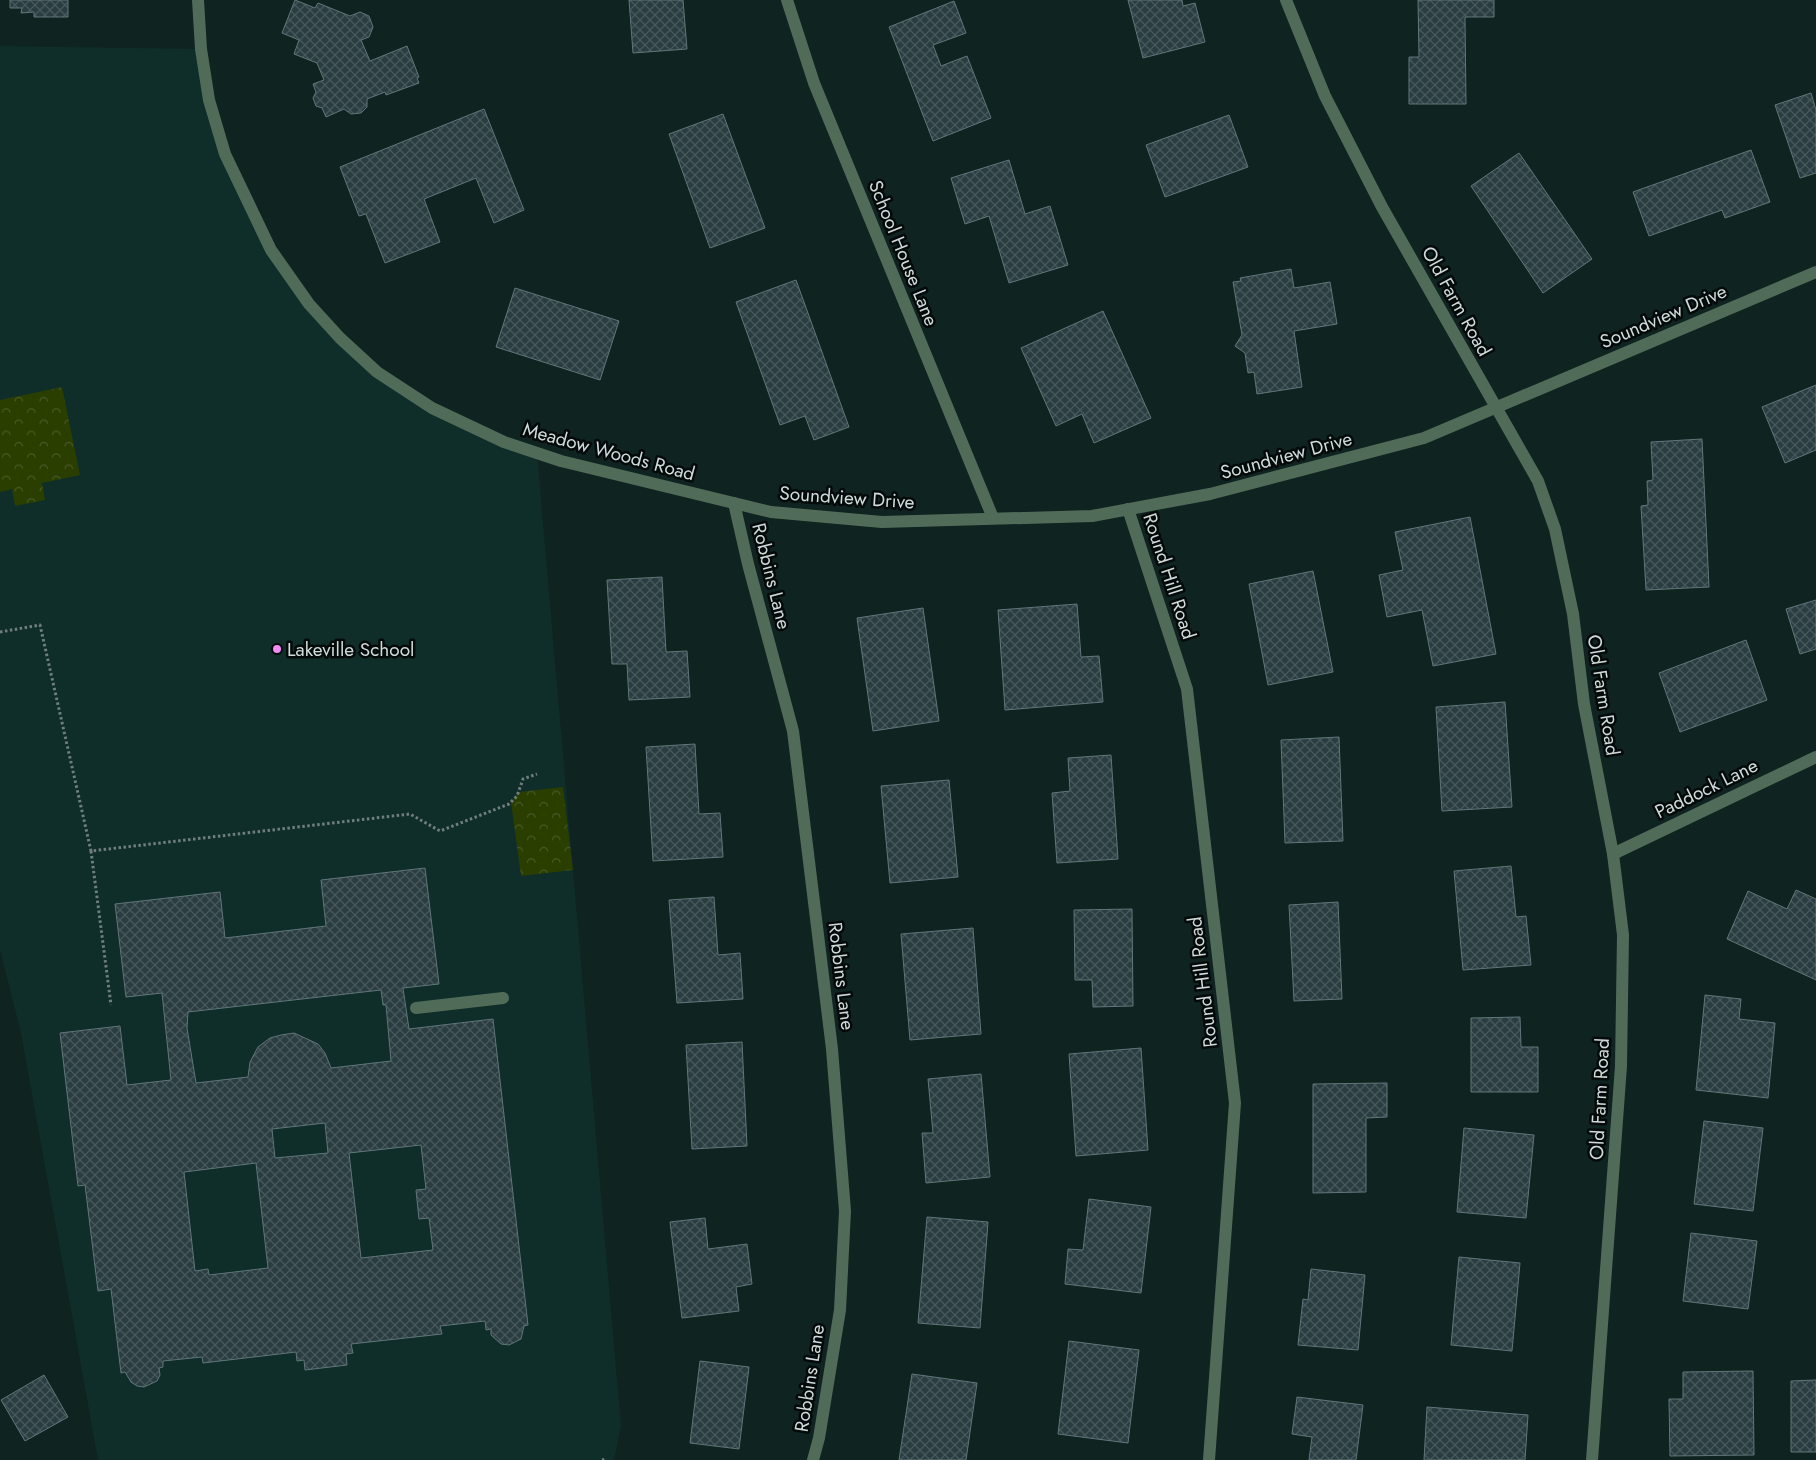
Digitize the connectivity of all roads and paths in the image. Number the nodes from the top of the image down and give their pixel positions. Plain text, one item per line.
1 (198, 0) edge
2 (787, 0) edge
3 (1286, 0) edge
4 (1816, 272) edge
5 (1495, 408) junction
6 (734, 503) junction
7 (1128, 508) junction
8 (993, 518) junction
9 (0, 632) edge
10 (1816, 757) edge
11 (537, 774) dead end
12 (91, 851) junction
13 (1613, 854) junction
14 (503, 998) dead end
15 (111, 1005) dead end
16 (416, 1008) dead end
17 (813, 1460) edge
18 (1209, 1460) edge
19 (1592, 1460) edge

1 - 6 street, Meadow Woods Road
2 - 8 street, School House Lane
3 - 5 street, Old Farm Road
4 - 5 street, Soundview Drive
5 - 7 street, Soundview Drive
5 - 13 street, Old Farm Road
6 - 8 street, Soundview Drive
6 - 17 street, Robbins Lane
7 - 8 street, Soundview Drive
7 - 18 street, Round Hill Road
9 - 12 path
10 - 13 street, Paddock Lane
11 - 12 path
12 - 15 path
13 - 19 street, Old Farm Road
14 - 16 street

